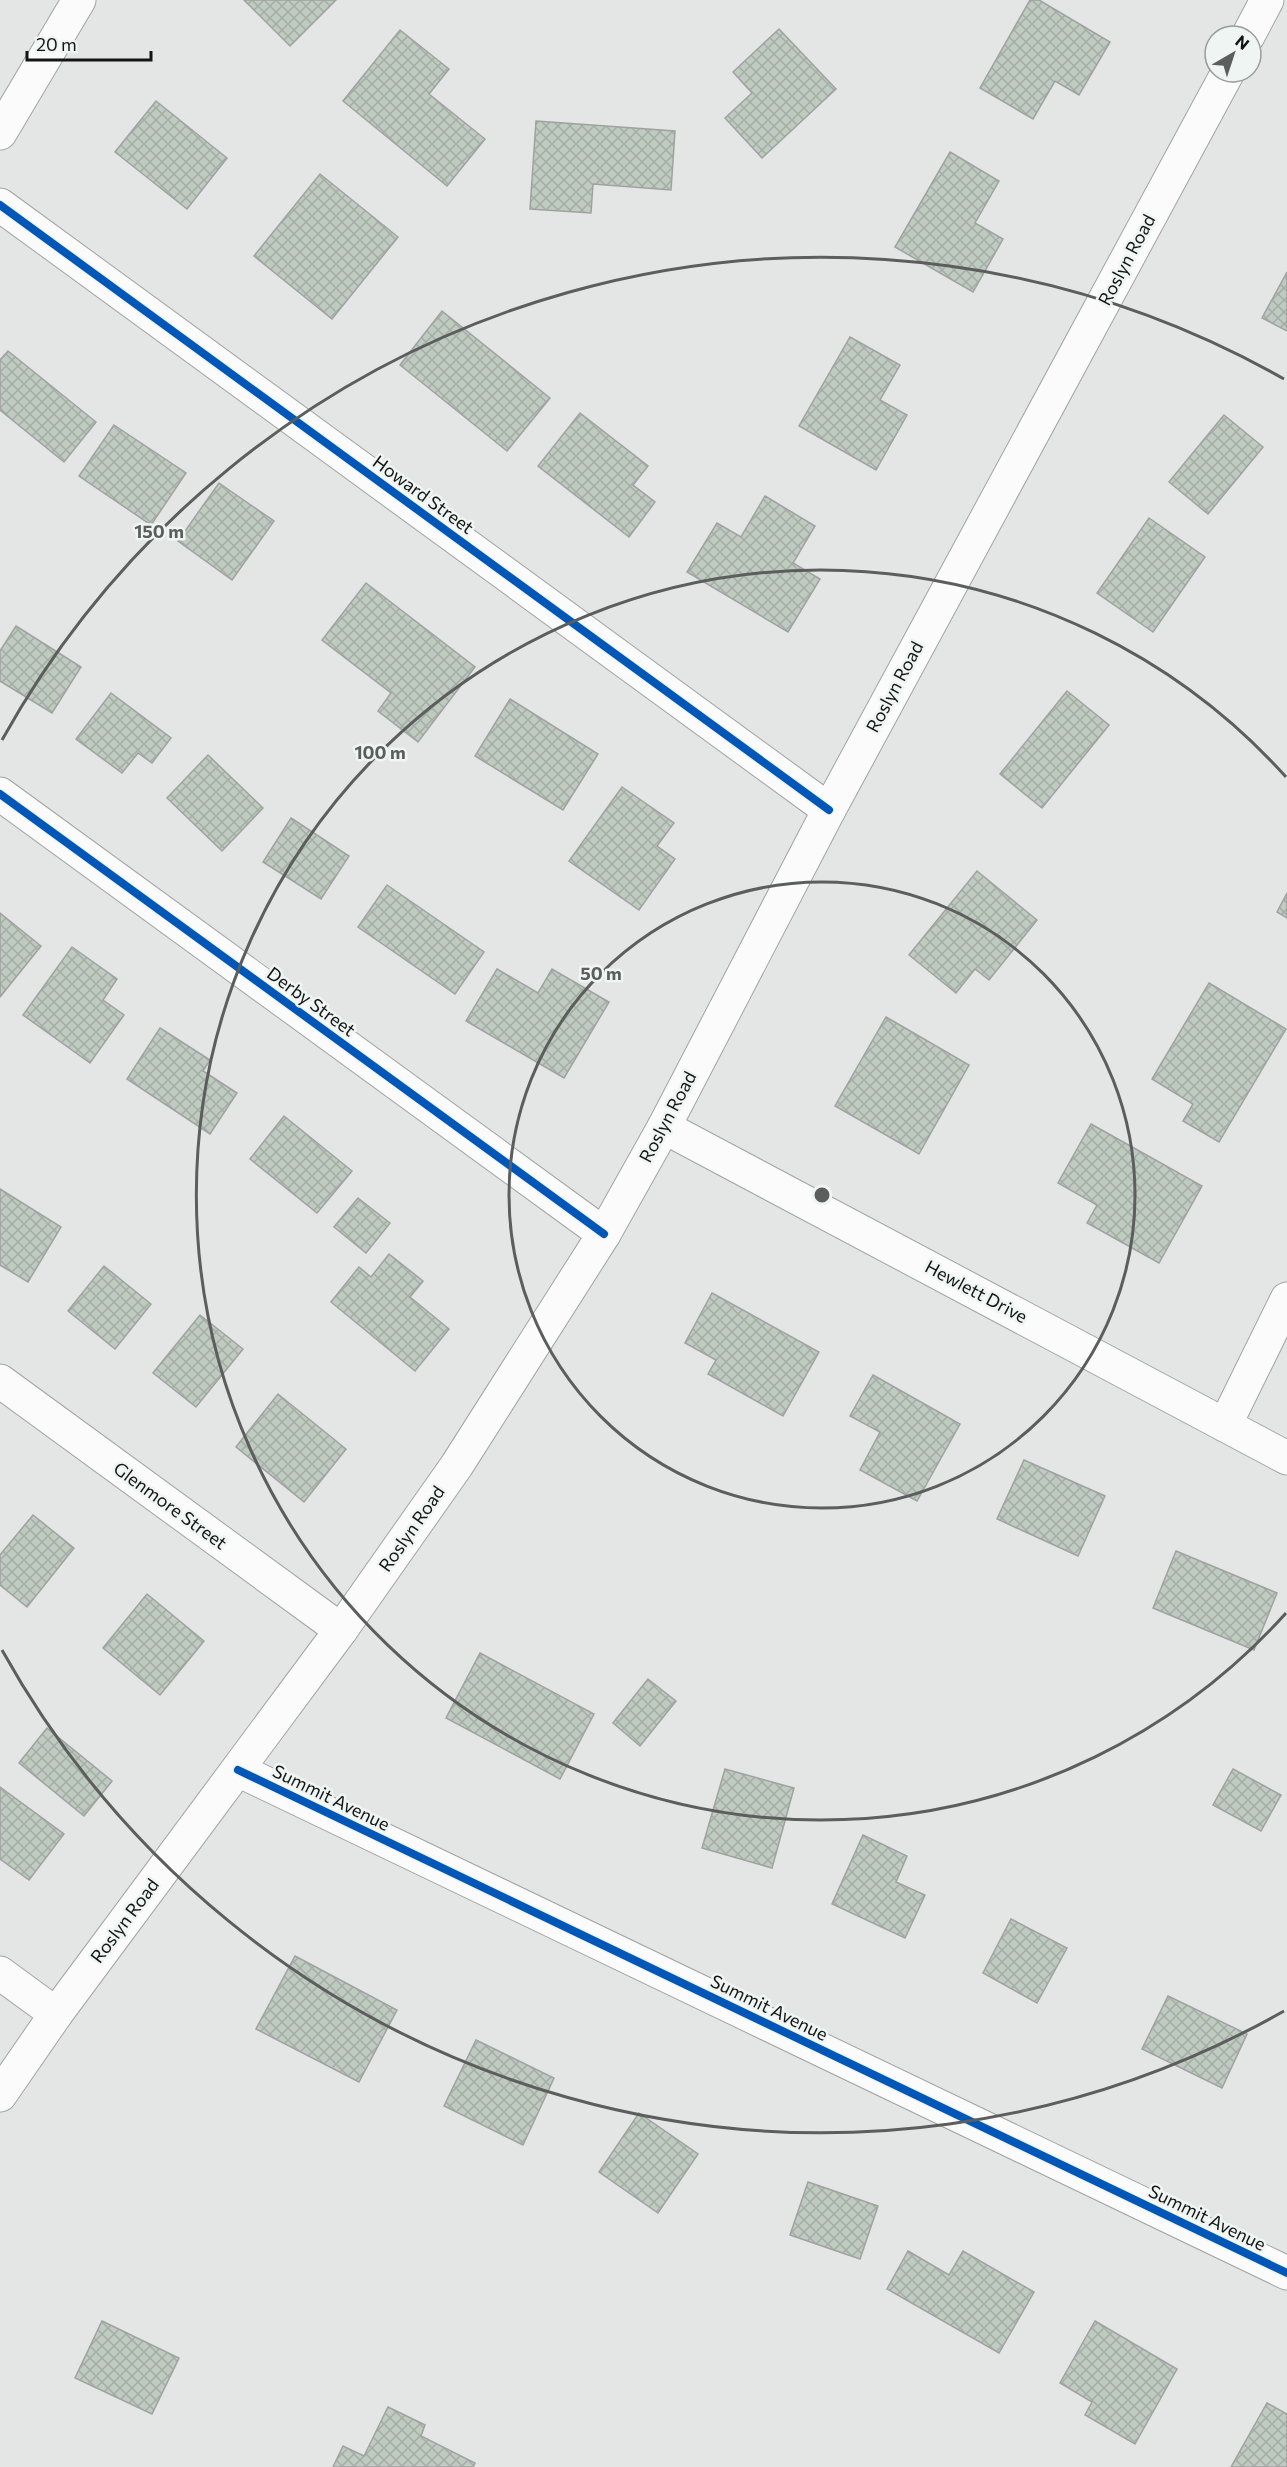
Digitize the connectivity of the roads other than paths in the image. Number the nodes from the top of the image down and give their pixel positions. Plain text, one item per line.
1 (79, 0) edge
2 (1267, 0) edge
3 (1254, 24) edge
4 (1222, 84) edge
5 (0, 133) edge
6 (0, 205) edge
7 (0, 795) edge
8 (829, 810) junction
9 (664, 1127) junction
10 (604, 1234) junction
11 (1287, 1299) edge
12 (0, 1381) edge
13 (1225, 1425) junction
14 (1287, 1458) edge
15 (341, 1630) junction
16 (238, 1770) junction
17 (0, 1973) edge
18 (56, 2014) junction
19 (0, 2095) edge
20 (1287, 2273) edge

1 - 5 street
2 - 3 street
4 - 8 street, Roslyn Road
6 - 8 street, Howard Street
7 - 10 street, Derby Street
8 - 9 street, Roslyn Road
9 - 10 street, Roslyn Road
9 - 13 street, Hewlett Drive
10 - 15 street, Roslyn Road
11 - 13 street
12 - 15 street, Glenmore Street
13 - 14 street, Hewlett Drive
15 - 16 street, Roslyn Road
16 - 18 street, Roslyn Road
16 - 20 street, Summit Avenue
17 - 18 street
18 - 19 street, Roslyn Road

